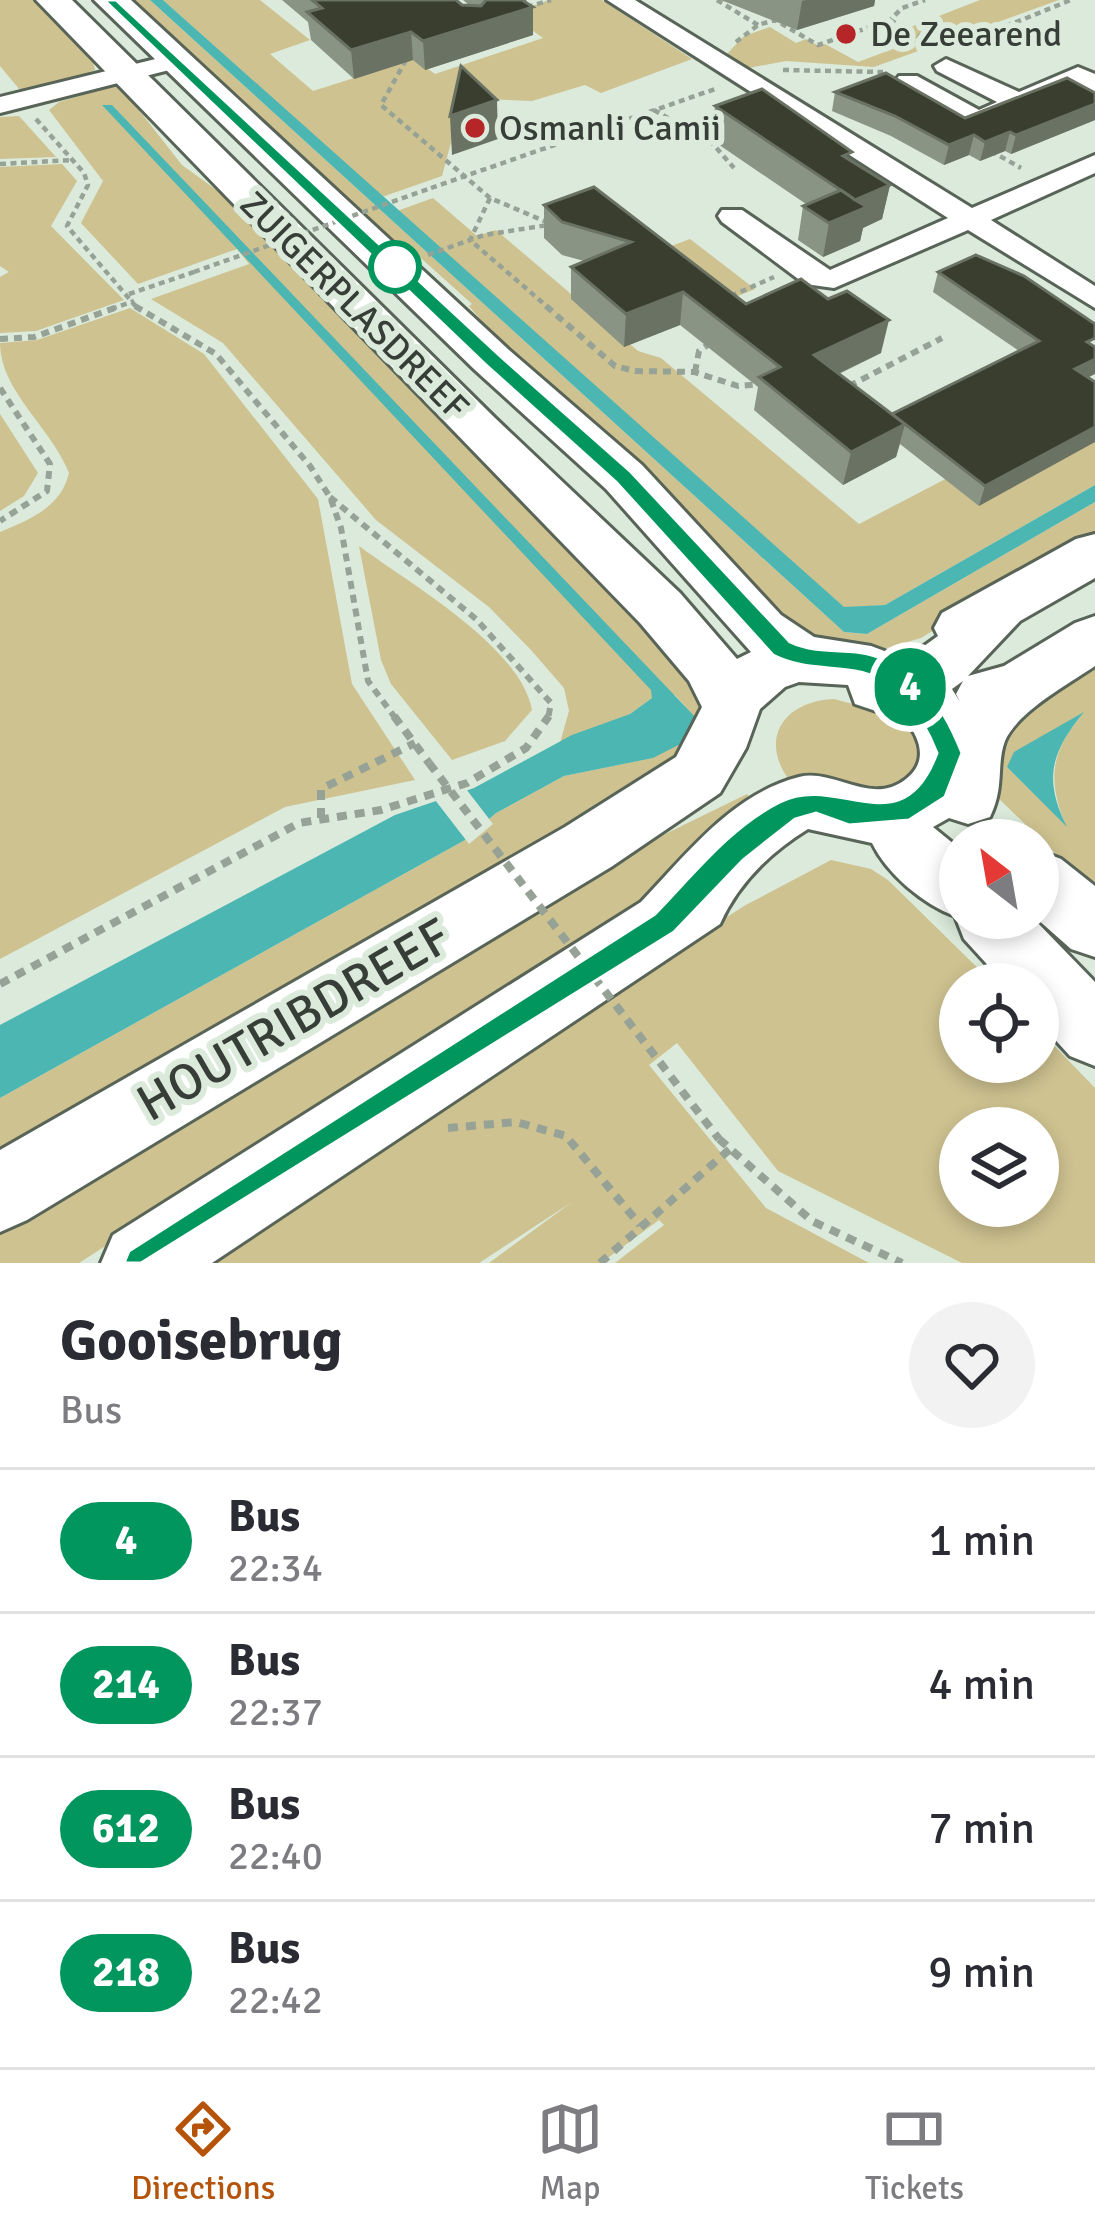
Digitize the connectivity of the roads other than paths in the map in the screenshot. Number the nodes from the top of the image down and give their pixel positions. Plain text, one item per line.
1 (53, 0) edge
2 (111, 0) edge
3 (619, 0) edge
4 (939, 57) road end
5 (151, 68) junction
6 (899, 75) edge
7 (1095, 85) edge
8 (1018, 102) junction
9 (0, 105) edge
10 (1095, 163) edge
11 (732, 216) dead end
12 (970, 219) junction
13 (1095, 299) edge
14 (1095, 553) edge
15 (1095, 638) edge
16 (893, 677) junction
17 (765, 737) junction
18 (965, 783) edge
19 (904, 842) junction
20 (939, 871) edge
21 (1059, 897) edge
22 (1095, 927) edge
23 (1008, 939) edge
24 (1095, 1032) edge
25 (0, 1193) edge
26 (141, 1263) edge

1 - 5 main road, ZUIGERPLASDREEF
2 - 5 main road, ZUIGERPLASDREEF
3 - 12 street
4 - 8 street
5 - 9 street
5 - 17 main road, ZUIGERPLASDREEF
5 - 17 main road, ZUIGERPLASDREEF
6 - 8 street
7 - 8 street
10 - 12 street
11 - 12 street
12 - 13 street
14 - 16 main road
15 - 18 main road
16 - 17 main road
16 - 18 main road
17 - 18 main road
17 - 19 main road
17 - 25 main road, HOUTRIBDREEF
17 - 26 main road
18 - 19 main road
19 - 20 main road
21 - 22 main road
23 - 24 main road

